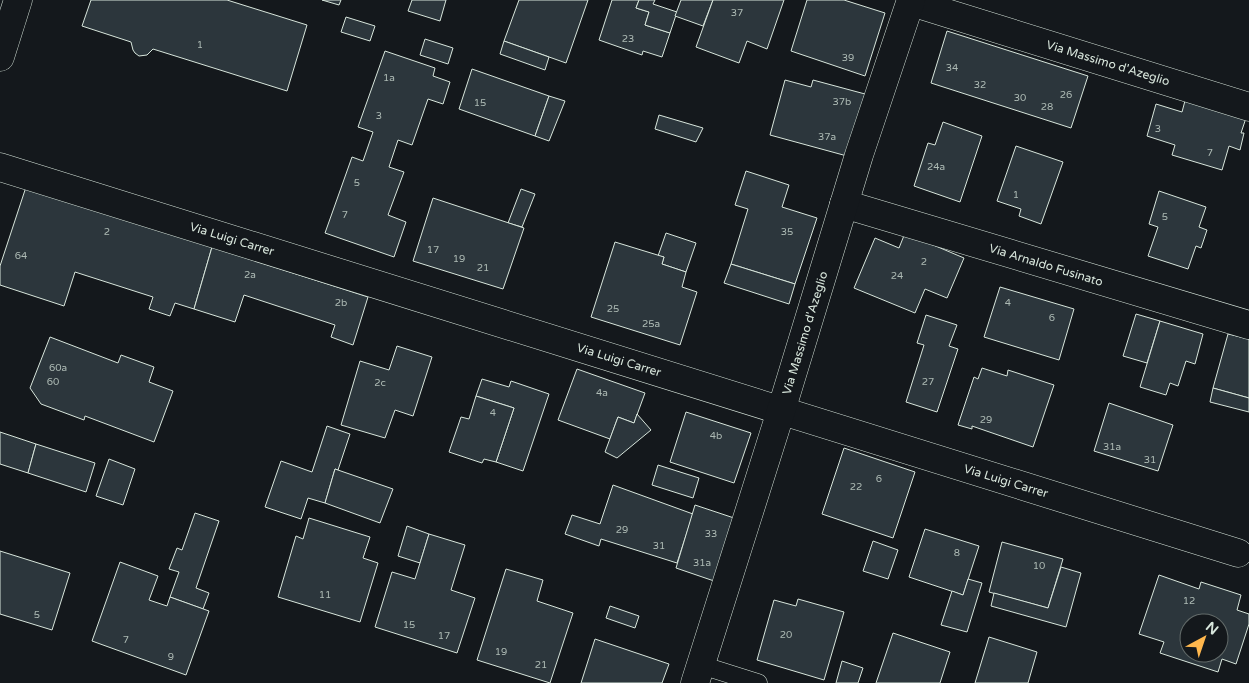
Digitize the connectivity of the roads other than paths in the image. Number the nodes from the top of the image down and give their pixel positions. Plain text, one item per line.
1 (18, 0) edge
2 (911, 1) edge
3 (0, 57) edge
4 (1249, 107) edge
5 (0, 167) edge
6 (844, 204) junction
7 (1249, 325) edge
8 (781, 411) junction
9 (1238, 554) dead end
10 (698, 674) edge
11 (758, 683) edge

1 - 3 street
2 - 4 street, Via Massimo d'Azeglio
2 - 6 street, Via Massimo d'Azeglio
5 - 8 street, Via Luigi Carrer
6 - 7 street, Via Arnaldo Fusinato
6 - 8 street, Via Massimo d'Azeglio
8 - 9 street, Via Luigi Carrer
8 - 10 street, Via Massimo d'Azeglio
10 - 11 lane, Via Massimo d'Azeglio

